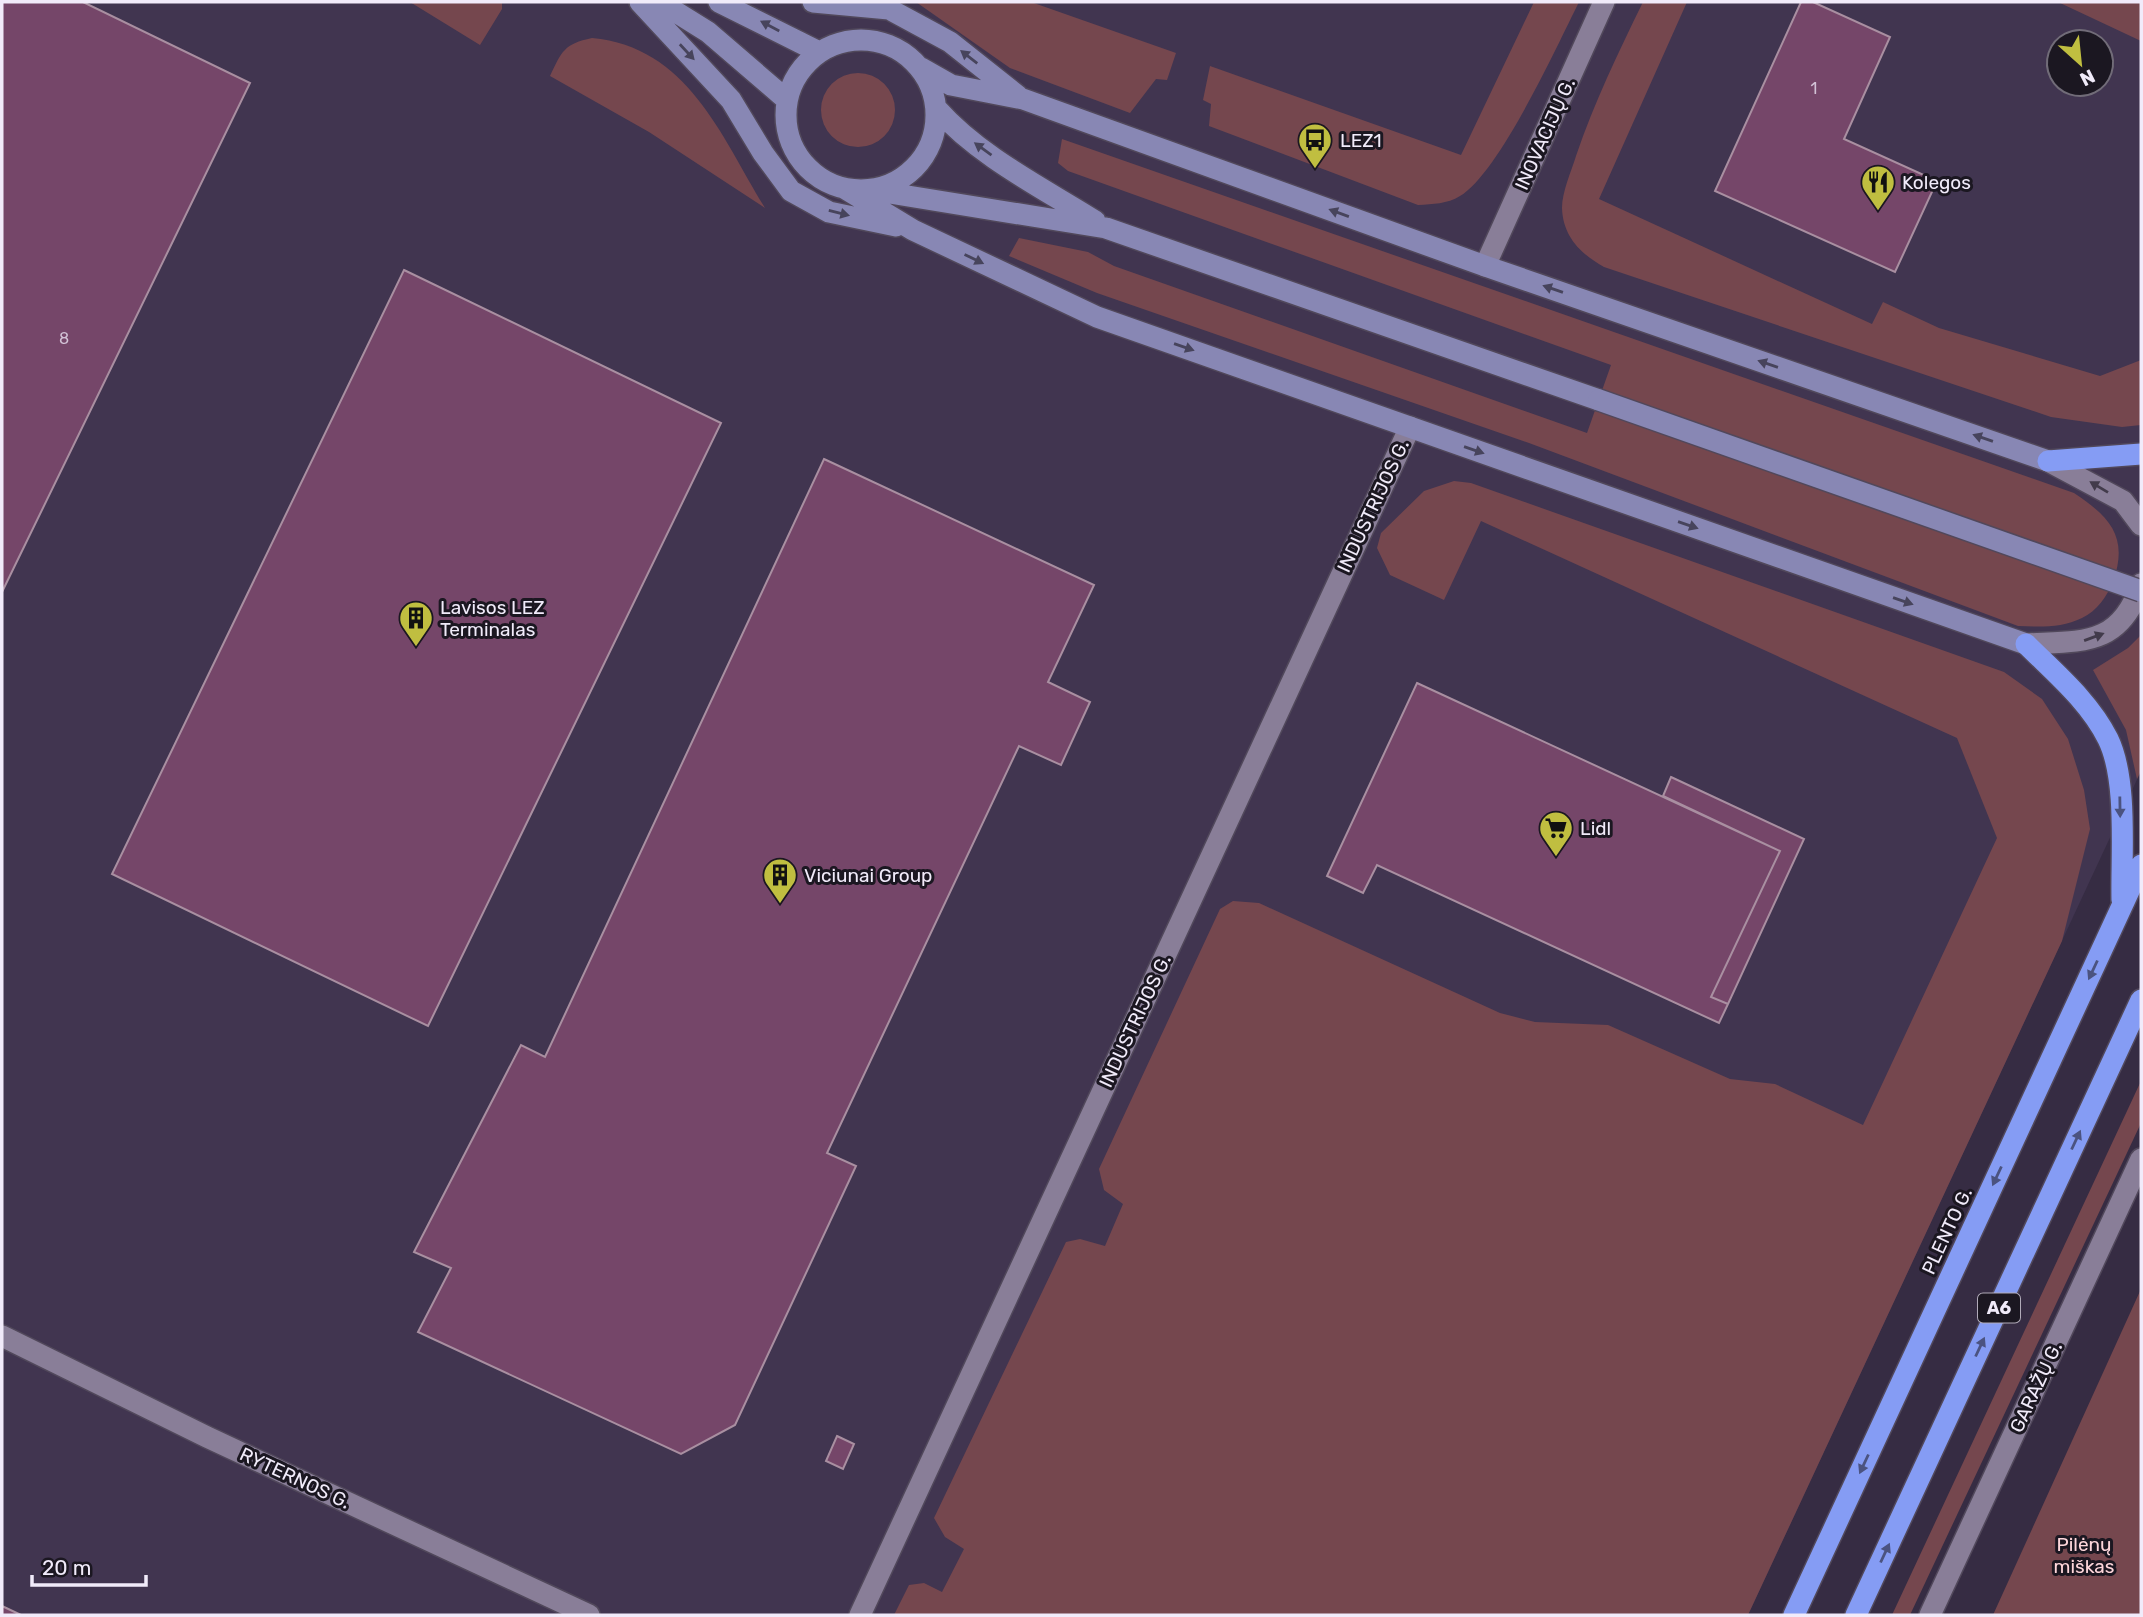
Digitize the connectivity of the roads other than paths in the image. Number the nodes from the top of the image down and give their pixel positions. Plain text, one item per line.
1 (640, 2) edge
2 (660, 2) edge
3 (719, 2) edge
4 (813, 2) edge
5 (1604, 2) edge
6 (819, 52) junction
7 (921, 68) junction
8 (1023, 99) junction
9 (787, 100) junction
10 (937, 109) junction
11 (844, 188) junction
12 (871, 190) junction
13 (1106, 228) junction
14 (913, 230) junction
15 (1485, 266) junction
16 (1410, 427) junction
17 (2141, 454) edge
18 (2048, 461) junction
19 (2141, 525) edge
20 (2141, 584) edge
21 (2141, 590) edge
22 (2026, 644) junction
23 (2141, 865) edge
24 (2122, 908) junction
25 (2141, 1000) edge
26 (2141, 1159) edge
27 (2, 1336) edge
28 (589, 1615) edge
29 (860, 1615) edge
30 (1794, 1615) edge
31 (1856, 1615) edge
32 (1930, 1615) edge

1 -> 14 main road
2 - 9 main road
6 -> 3 main road
8 -> 4 main road
5 - 15 street, INOVACIJŲ G.
6 - 7 main road
6 - 9 main road
7 - 8 main road
7 - 10 main road
15 -> 8 main road
9 - 11 main road
10 - 12 main road
13 -> 10 main road
11 - 12 main road
11 - 14 main road
12 - 13 main road
13 - 21 main road, bridge
14 -> 16 main road
18 -> 15 main road
16 -> 22 main road
16 - 29 street, INDUSTRIJOS G.
17 - 18 highway
19 -> 18 street
22 -> 20 street
22 -> 24 highway
23 - 24 highway, PLENTO G.
24 -> 30 highway, PLENTO G.
31 -> 25 highway, A6
26 - 32 street, GARAŽŲ G.
27 - 28 street, RYTERNOS G.

